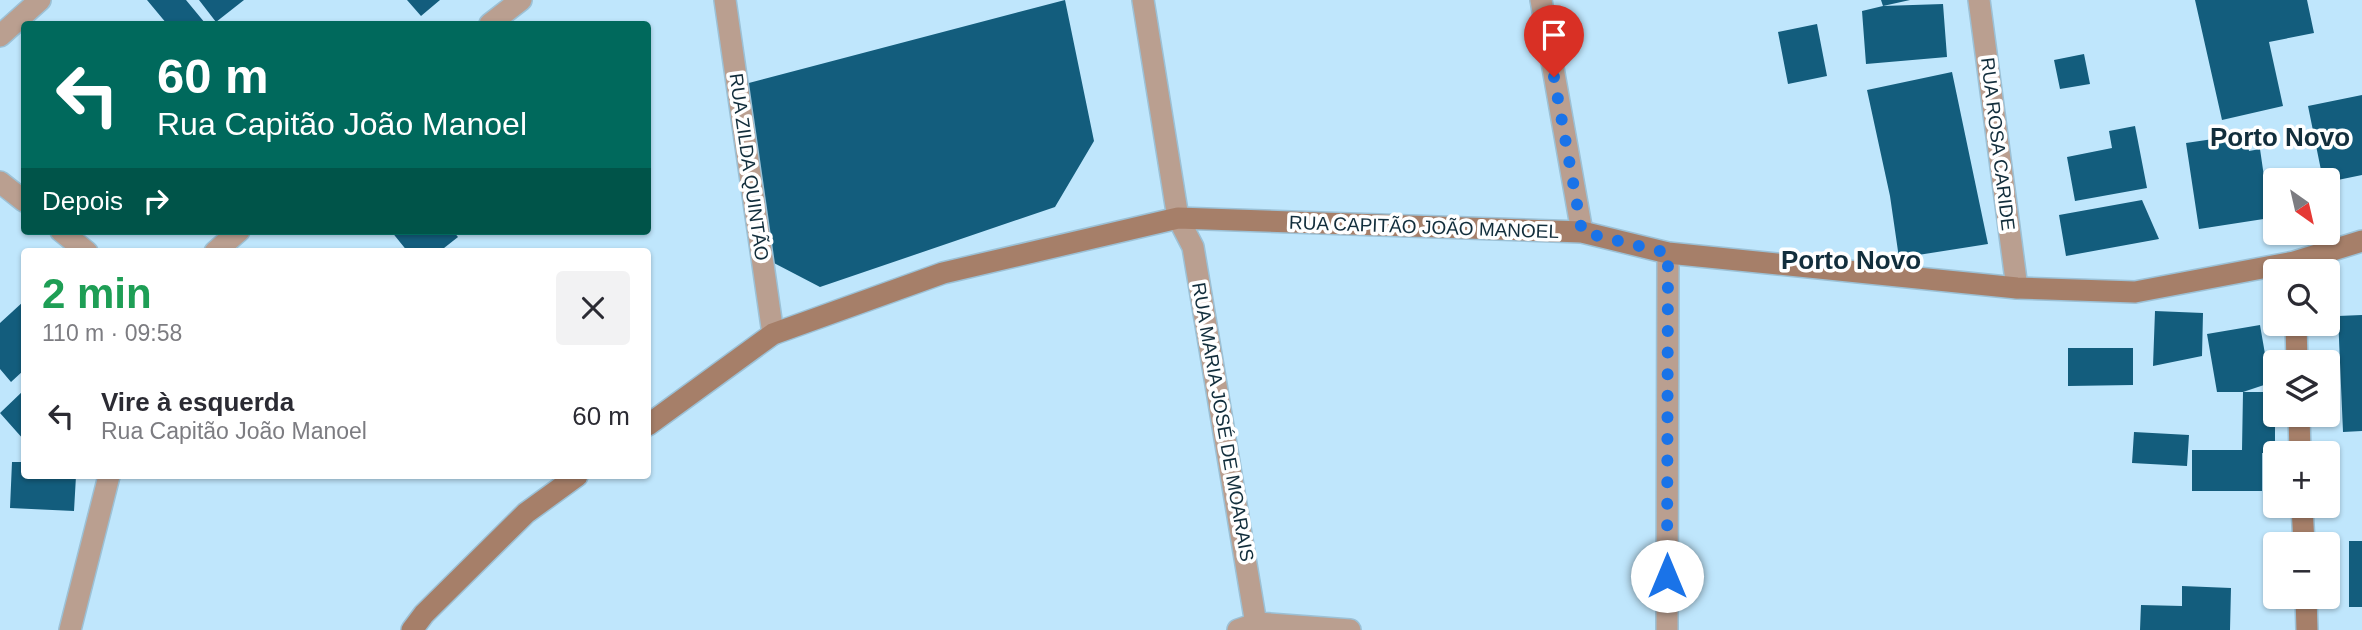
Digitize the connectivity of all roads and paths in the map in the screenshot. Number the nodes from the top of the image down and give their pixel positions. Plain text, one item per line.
1 (40, 0) edge
2 (521, 0) edge
3 (725, 0) edge
4 (1143, 0) edge
5 (1541, 0) edge
6 (1979, 0) edge
7 (494, 21) edge
8 (0, 36) edge
9 (0, 182) edge
10 (21, 199) edge
11 (1178, 218) junction
12 (1582, 232) junction
13 (66, 235) edge
14 (234, 235) edge
15 (2362, 241) edge
16 (82, 248) edge
17 (220, 248) edge
18 (1668, 253) junction
19 (2315, 259) edge
20 (2263, 272) edge
21 (2017, 288) junction
22 (773, 334) junction
23 (651, 423) edge
24 (108, 479) edge
25 (573, 479) edge
26 (2306, 609) edge
27 (1251, 628) edge
28 (70, 630) edge
29 (412, 630) edge
30 (1350, 630) edge
31 (1667, 630) edge
32 (2307, 630) edge

1 - 8 street
2 - 7 street
3 - 22 street, RUA ZILDA QUINTÃO
4 - 11 street, RUA MARIA JOSÉ DE MOARAIS
5 - 12 street
6 - 21 street, RUA ROSA CARIDE
9 - 10 street
11 - 12 main road, RUA CAPITÃO JOÃO MANOEL
11 - 22 main road, RUA CAPITÃO JOÃO MANOEL
11 - 27 street, RUA MARIA JOSÉ DE MOARAIS
12 - 18 main road, RUA CAPITÃO JOÃO MANOEL
13 - 16 street
14 - 17 street
15 - 19 main road, RUA CAPITÃO JOÃO MANOEL
18 - 21 main road, RUA CAPITÃO JOÃO MANOEL
18 - 31 street
20 - 21 main road, RUA CAPITÃO JOÃO MANOEL
22 - 23 main road, RUA CAPITÃO JOÃO MANOEL
24 - 28 street
25 - 29 main road
26 - 32 main road
27 - 30 street

